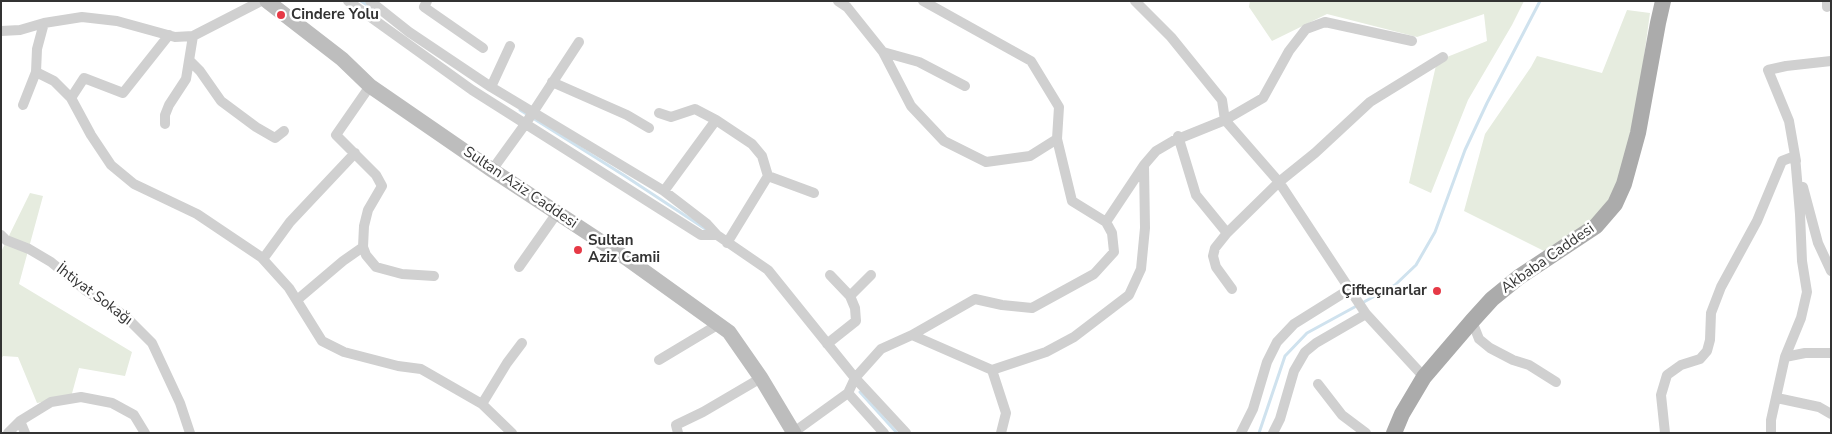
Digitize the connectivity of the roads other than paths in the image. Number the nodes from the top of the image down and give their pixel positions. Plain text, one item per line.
1 (261, 1) edge
2 (267, 1) edge
3 (348, 1) edge
4 (370, 1) edge
5 (426, 1) edge
6 (838, 1) edge
7 (923, 1) edge
8 (1135, 1) edge
9 (1663, 1) edge
10 (44, 23) junction
11 (1, 31) edge
12 (170, 35) junction
13 (193, 36) junction
14 (1412, 41) dead end
15 (579, 42) dead end
16 (510, 46) dead end
17 (483, 48) dead end
18 (884, 52) junction
19 (1443, 57) dead end
20 (190, 61) junction
21 (1831, 61) edge
22 (36, 72) junction
23 (552, 82) junction
24 (370, 86) junction
25 (964, 86) dead end
26 (491, 87) junction
27 (71, 98) junction
28 (23, 105) dead end
29 (532, 111) junction
30 (659, 113) dead end
31 (716, 120) junction
32 (1225, 120) junction
33 (526, 123) junction
34 (165, 124) dead end
35 (649, 128) dead end
36 (284, 131) dead end
37 (1178, 137) junction
38 (1056, 139) junction
39 (355, 153) junction
40 (1795, 156) junction
41 (1144, 165) junction
42 (492, 170) junction
43 (768, 176) junction
44 (1279, 182) junction
45 (664, 191) junction
46 (814, 193) dead end
47 (558, 213) junction
48 (1106, 222) junction
49 (1227, 233) junction
50 (1, 235) edge
51 (717, 235) junction
52 (727, 243) junction
53 (363, 248) junction
54 (263, 259) junction
55 (519, 267) dead end
56 (1831, 271) edge
57 (830, 275) dead end
58 (871, 275) dead end
59 (434, 276) dead end
60 (1232, 289) dead end
61 (1350, 289) junction
62 (850, 296) junction
63 (297, 300) junction
64 (1365, 311) junction
65 (1472, 321) junction
66 (719, 324) junction
67 (912, 335) junction
68 (522, 343) dead end
69 (827, 344) junction
70 (1831, 353) edge
71 (1785, 357) junction
72 (659, 360) dead end
73 (992, 370) junction
74 (761, 378) junction
75 (855, 378) junction
76 (1424, 378) junction
77 (1556, 382) dead end
78 (1318, 384) dead end
79 (848, 392) junction
80 (1777, 398) junction
81 (482, 404) junction
82 (1831, 414) edge
83 (20, 421) junction
84 (794, 432) edge
85 (8, 433) edge
86 (25, 433) edge
87 (145, 433) edge
88 (190, 433) edge
89 (512, 433) edge
90 (678, 433) edge
91 (884, 433) edge
92 (906, 433) edge
93 (1001, 433) edge
94 (1241, 433) edge
95 (1274, 433) edge
96 (1366, 433) edge
97 (1394, 433) edge
98 (1665, 433) edge
99 (1771, 433) edge

1 - 13 street
2 - 24 street, Sultan Aziz Caddesi
3 - 33 street
4 - 26 street
5 - 17 street
6 - 18 street
7 - 38 street
8 - 32 street
9 - 65 main road, Akbaba Caddesi
10 - 11 street
10 - 12 street
10 - 22 street
12 - 13 street
12 - 27 street
13 - 20 street
14 - 32 street
15 - 23 street
16 - 26 street
18 - 25 street
18 - 38 street
19 - 44 street
20 - 34 street
20 - 36 street
21 - 40 street
22 - 27 street
22 - 28 street
23 - 29 street
23 - 35 street
24 - 39 street
24 - 42 street, Sultan Aziz Caddesi
26 - 29 street
27 - 54 street
29 - 33 street
29 - 45 street
30 - 31 street
31 - 43 street
31 - 45 street
32 - 37 street
32 - 44 street
33 - 42 street
33 - 51 street
37 - 41 street
37 - 49 street
38 - 48 street
39 - 53 street
39 - 54 street
40 - 56 street
40 - 71 street
40 - 98 street
41 - 48 street
41 - 73 street
42 - 47 street, Sultan Aziz Caddesi
43 - 46 street
43 - 52 street
44 - 49 street
44 - 61 street
45 - 51 street
47 - 55 street
47 - 66 street, Sultan Aziz Caddesi
48 - 67 street
49 - 60 street
50 - 88 street, İhtiyat Sokağı
51 - 52 street
52 - 69 street
53 - 59 street
53 - 63 street
54 - 63 street
57 - 62 street
58 - 62 street
61 - 64 street
61 - 94 street
62 - 69 street
63 - 81 street
64 - 76 street
64 - 95 street
65 - 76 main road, Akbaba Caddesi
65 - 77 street
66 - 72 street
66 - 74 street, Sultan Aziz Caddesi
67 - 73 street
67 - 75 street
68 - 81 street
69 - 75 street
70 - 71 street
71 - 80 street
73 - 93 street
74 - 84 street, Sultan Aziz Caddesi
74 - 90 street
75 - 79 street
75 - 92 street
76 - 97 main road, Akbaba Caddesi
78 - 96 street
79 - 84 street
79 - 91 street
80 - 82 street
80 - 99 street
81 - 89 street
83 - 85 street
83 - 86 street
83 - 87 street

